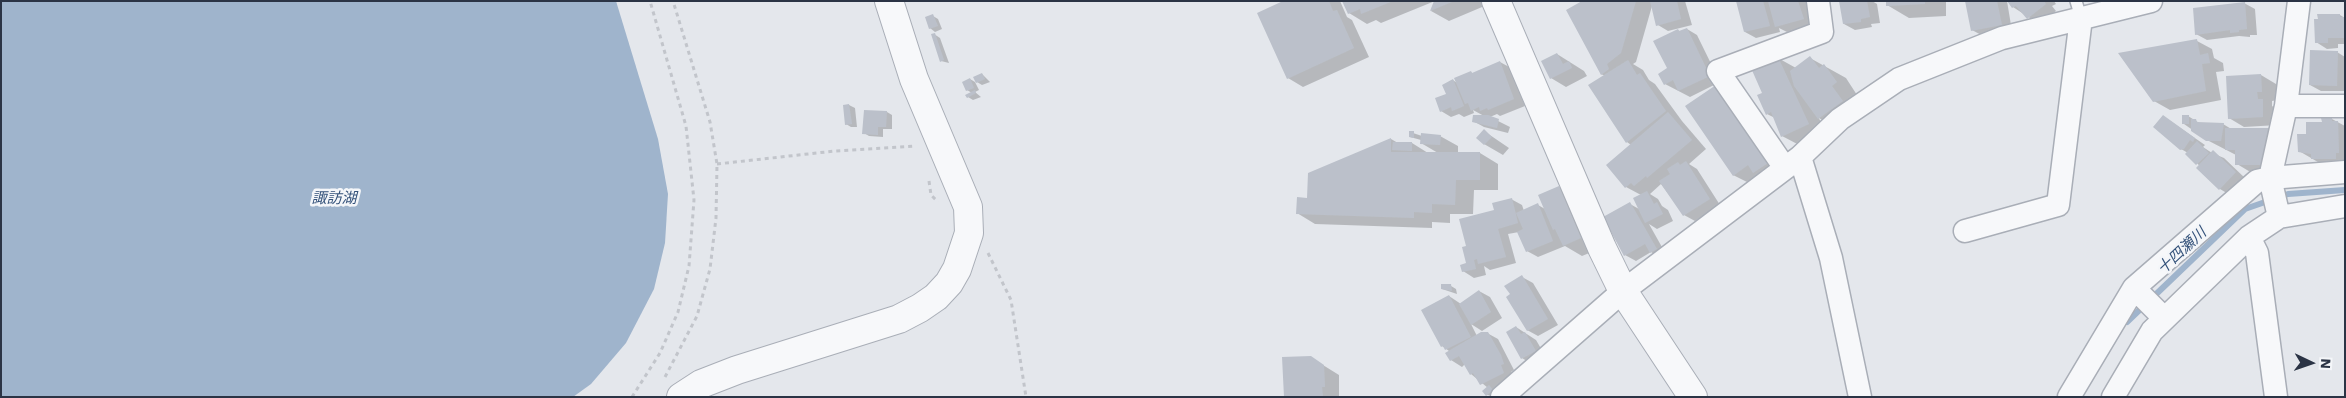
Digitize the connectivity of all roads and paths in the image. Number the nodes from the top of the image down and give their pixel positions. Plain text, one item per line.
1 (650, 1) edge
2 (673, 1) edge
3 (889, 1) edge
4 (1496, 1) edge
5 (1818, 1) edge
6 (2151, 1) edge
7 (2300, 1) edge
8 (2078, 10) edge
9 (2286, 106) junction
10 (2345, 106) edge
11 (941, 146) junction
12 (1792, 162) junction
13 (717, 164) junction
14 (2345, 172) edge
15 (2271, 182) junction
16 (2345, 206) edge
17 (2279, 213) junction
18 (1965, 231) dead end
19 (2249, 237) junction
20 (1623, 291) junction
21 (2136, 291) junction
22 (2162, 317) junction
23 (673, 388) edge
24 (632, 397) edge
25 (1502, 397) edge
26 (1693, 397) edge
27 (1860, 397) edge
28 (2069, 397) edge
29 (2113, 397) edge
30 (2276, 397) edge

1 - 24 path
2 - 13 path
3 - 11 street
4 - 20 street
5 - 12 street
6 - 8 street
7 - 9 street
8 - 12 street
8 - 18 street
9 - 10 street
9 - 15 street
11 - 13 path
11 - 23 street
12 - 20 street
12 - 27 street
13 - 23 path
14 - 15 street
15 - 17 street
15 - 21 street
16 - 17 street
17 - 19 street
19 - 22 street
19 - 30 street
20 - 25 street
20 - 26 street
21 - 22 street
21 - 28 street
22 - 29 street

